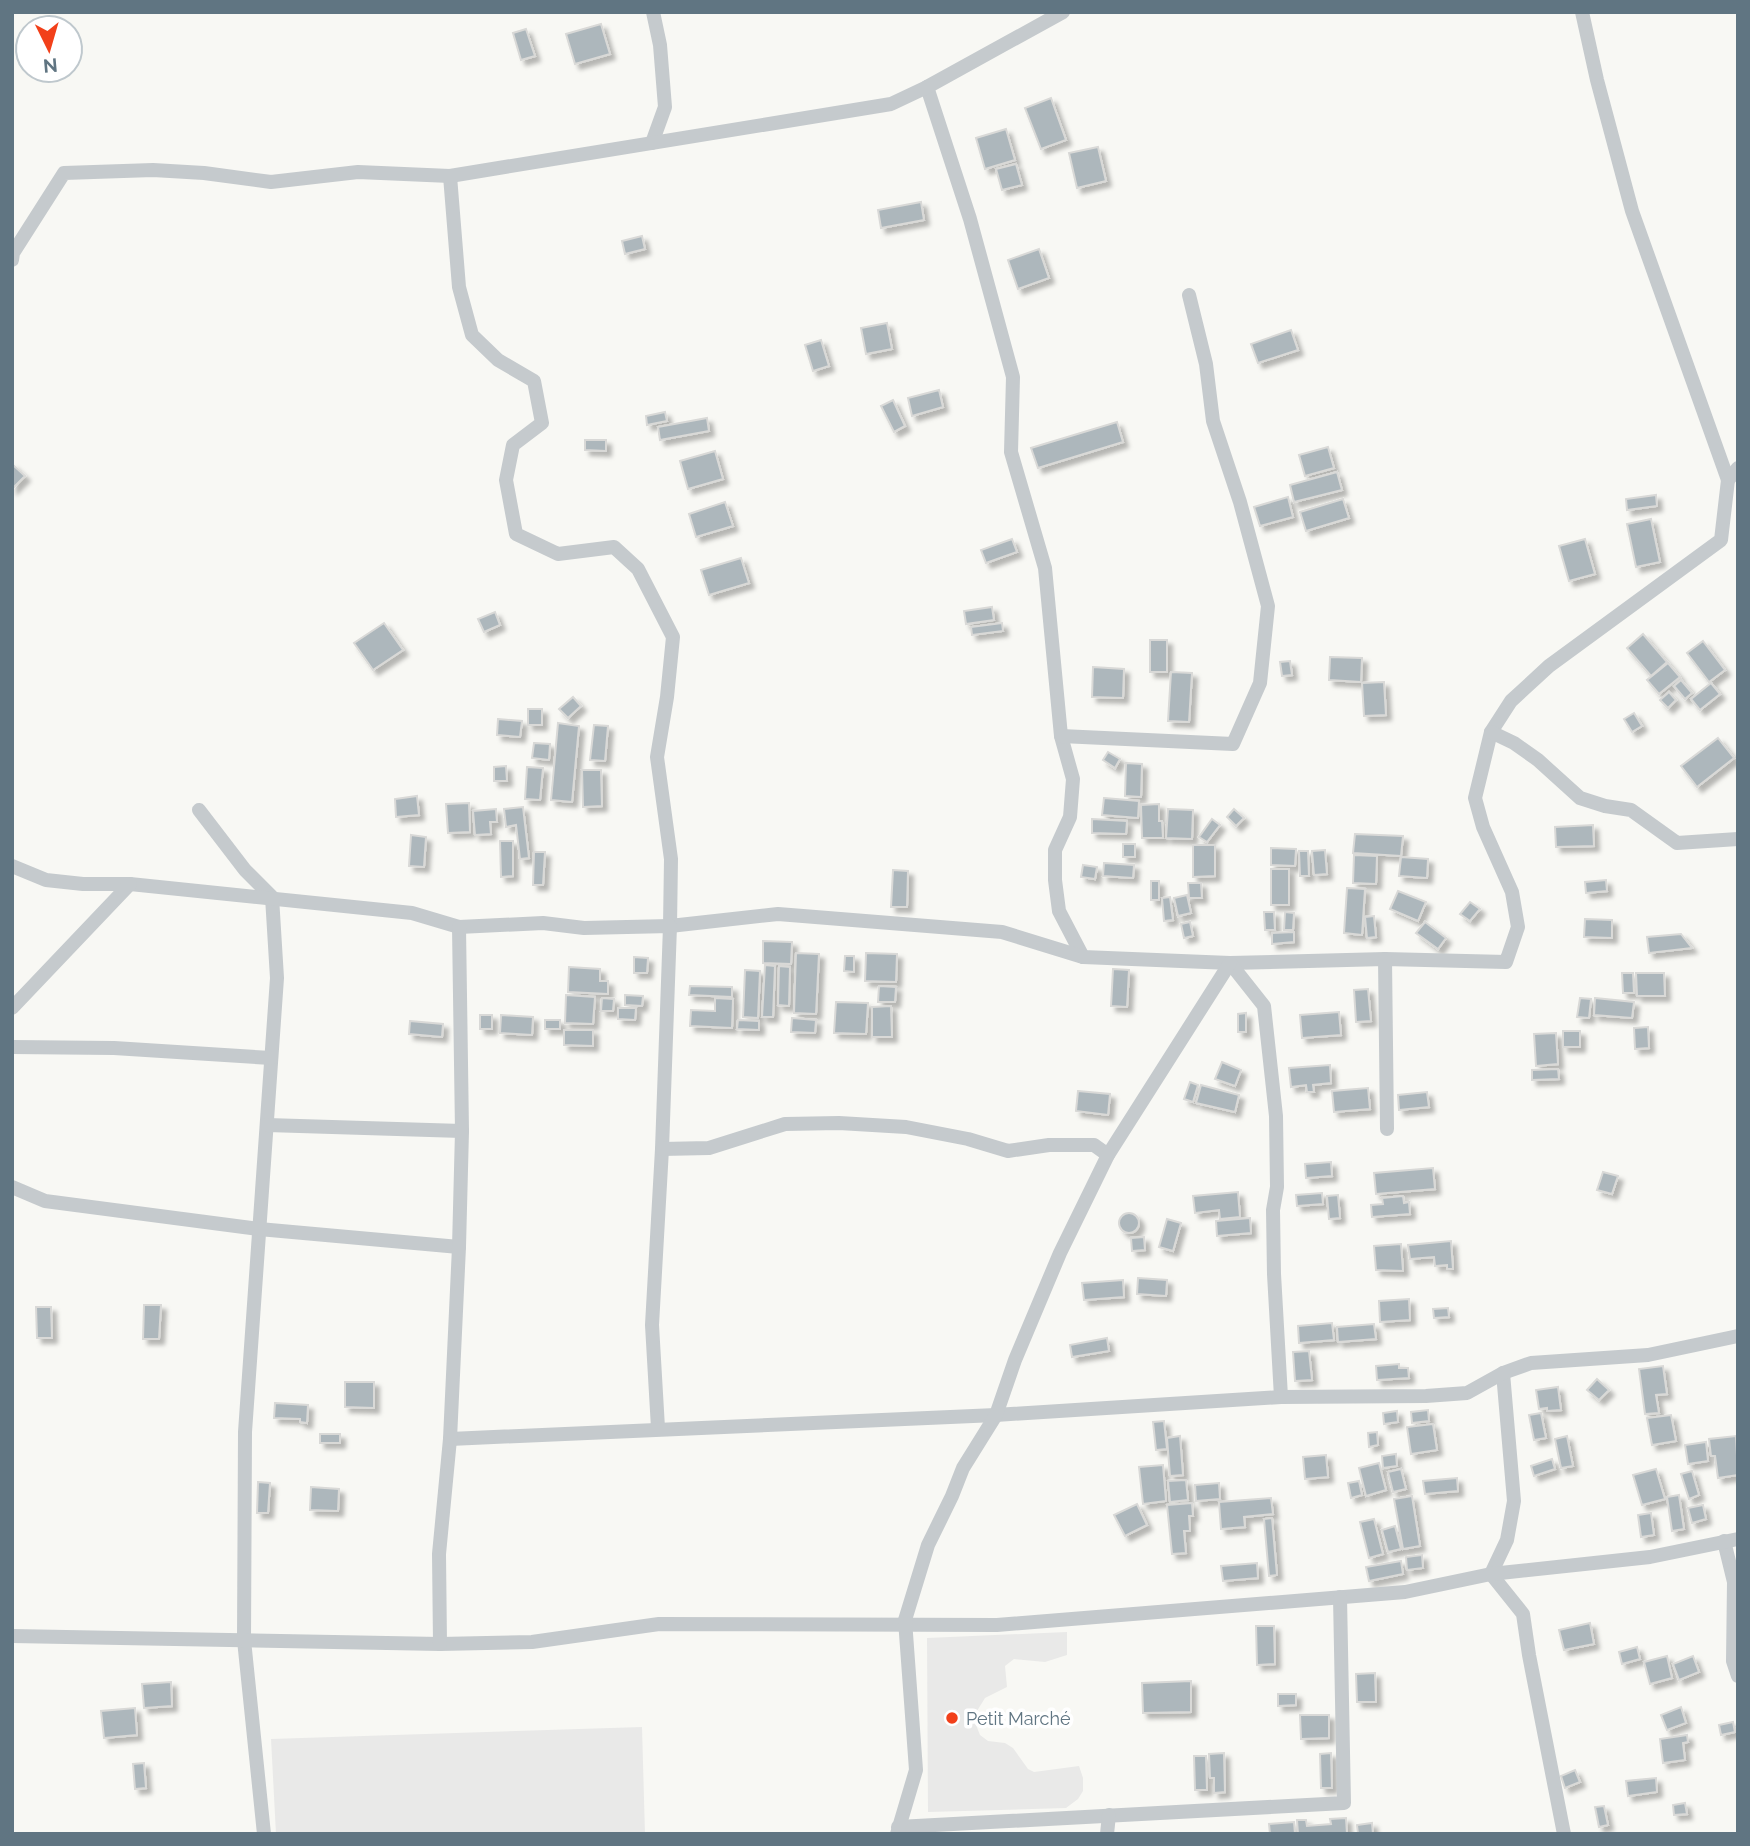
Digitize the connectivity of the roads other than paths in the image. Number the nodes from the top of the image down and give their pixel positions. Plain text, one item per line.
1 (653, 12) edge
2 (1063, 12) edge
3 (1582, 12) edge
4 (927, 87) junction
5 (652, 143) junction
6 (450, 176) junction
7 (12, 260) edge
8 (1189, 295) dead end
9 (1738, 467) edge
10 (1728, 480) junction
11 (1491, 732) junction
12 (1061, 736) junction
13 (199, 810) dead end
14 (1738, 839) edge
15 (12, 866) edge
16 (130, 884) junction
17 (272, 897) junction
18 (670, 926) junction
19 (459, 927) junction
20 (1083, 957) junction
21 (1385, 958) junction
22 (1230, 963) junction
23 (12, 1008) edge
24 (12, 1047) edge
25 (271, 1058) junction
26 (267, 1125) junction
27 (1387, 1129) dead end
28 (462, 1131) junction
29 (662, 1149) junction
30 (1108, 1155) junction
31 (12, 1187) edge
32 (259, 1229) junction
33 (459, 1247) junction
34 (1738, 1336) edge
35 (1503, 1373) junction
36 (1280, 1397) junction
37 (996, 1415) junction
38 (658, 1428) junction
39 (450, 1438) junction
40 (1731, 1540) edge
41 (1491, 1574) junction
42 (1339, 1597) junction
43 (905, 1625) junction
44 (12, 1636) edge
45 (244, 1640) junction
46 (440, 1644) junction
47 (1738, 1676) edge
48 (1109, 1815) junction
49 (897, 1830) edge
50 (264, 1834) edge
51 (1107, 1834) edge
52 (1563, 1834) edge

1 - 5 street
2 - 4 street
3 - 10 street
4 - 5 street
4 - 12 street
5 - 6 street
6 - 7 street
6 - 18 street
8 - 12 street
9 - 10 street
10 - 11 street
11 - 14 street
11 - 21 street
12 - 20 street
13 - 17 street
15 - 16 street
16 - 17 street
16 - 23 street
17 - 19 street
17 - 25 street
18 - 19 street
18 - 20 street
18 - 29 street
19 - 28 street
20 - 22 street
21 - 22 street
21 - 27 street
22 - 30 street
22 - 36 street
24 - 25 street
25 - 26 street
26 - 28 street
26 - 32 street
28 - 33 street
29 - 30 street
29 - 38 street
30 - 37 street
31 - 32 street
32 - 33 street
32 - 45 street
33 - 39 street
34 - 35 street
35 - 36 street
35 - 41 street
36 - 37 street
37 - 38 street
37 - 43 street
38 - 39 street
39 - 46 street
40 - 41 street
40 - 47 street
41 - 42 street
41 - 52 street
42 - 43 street
42 - 48 street
43 - 46 street
43 - 49 street
44 - 45 street
45 - 46 street
45 - 50 street
48 - 49 street
48 - 51 street

